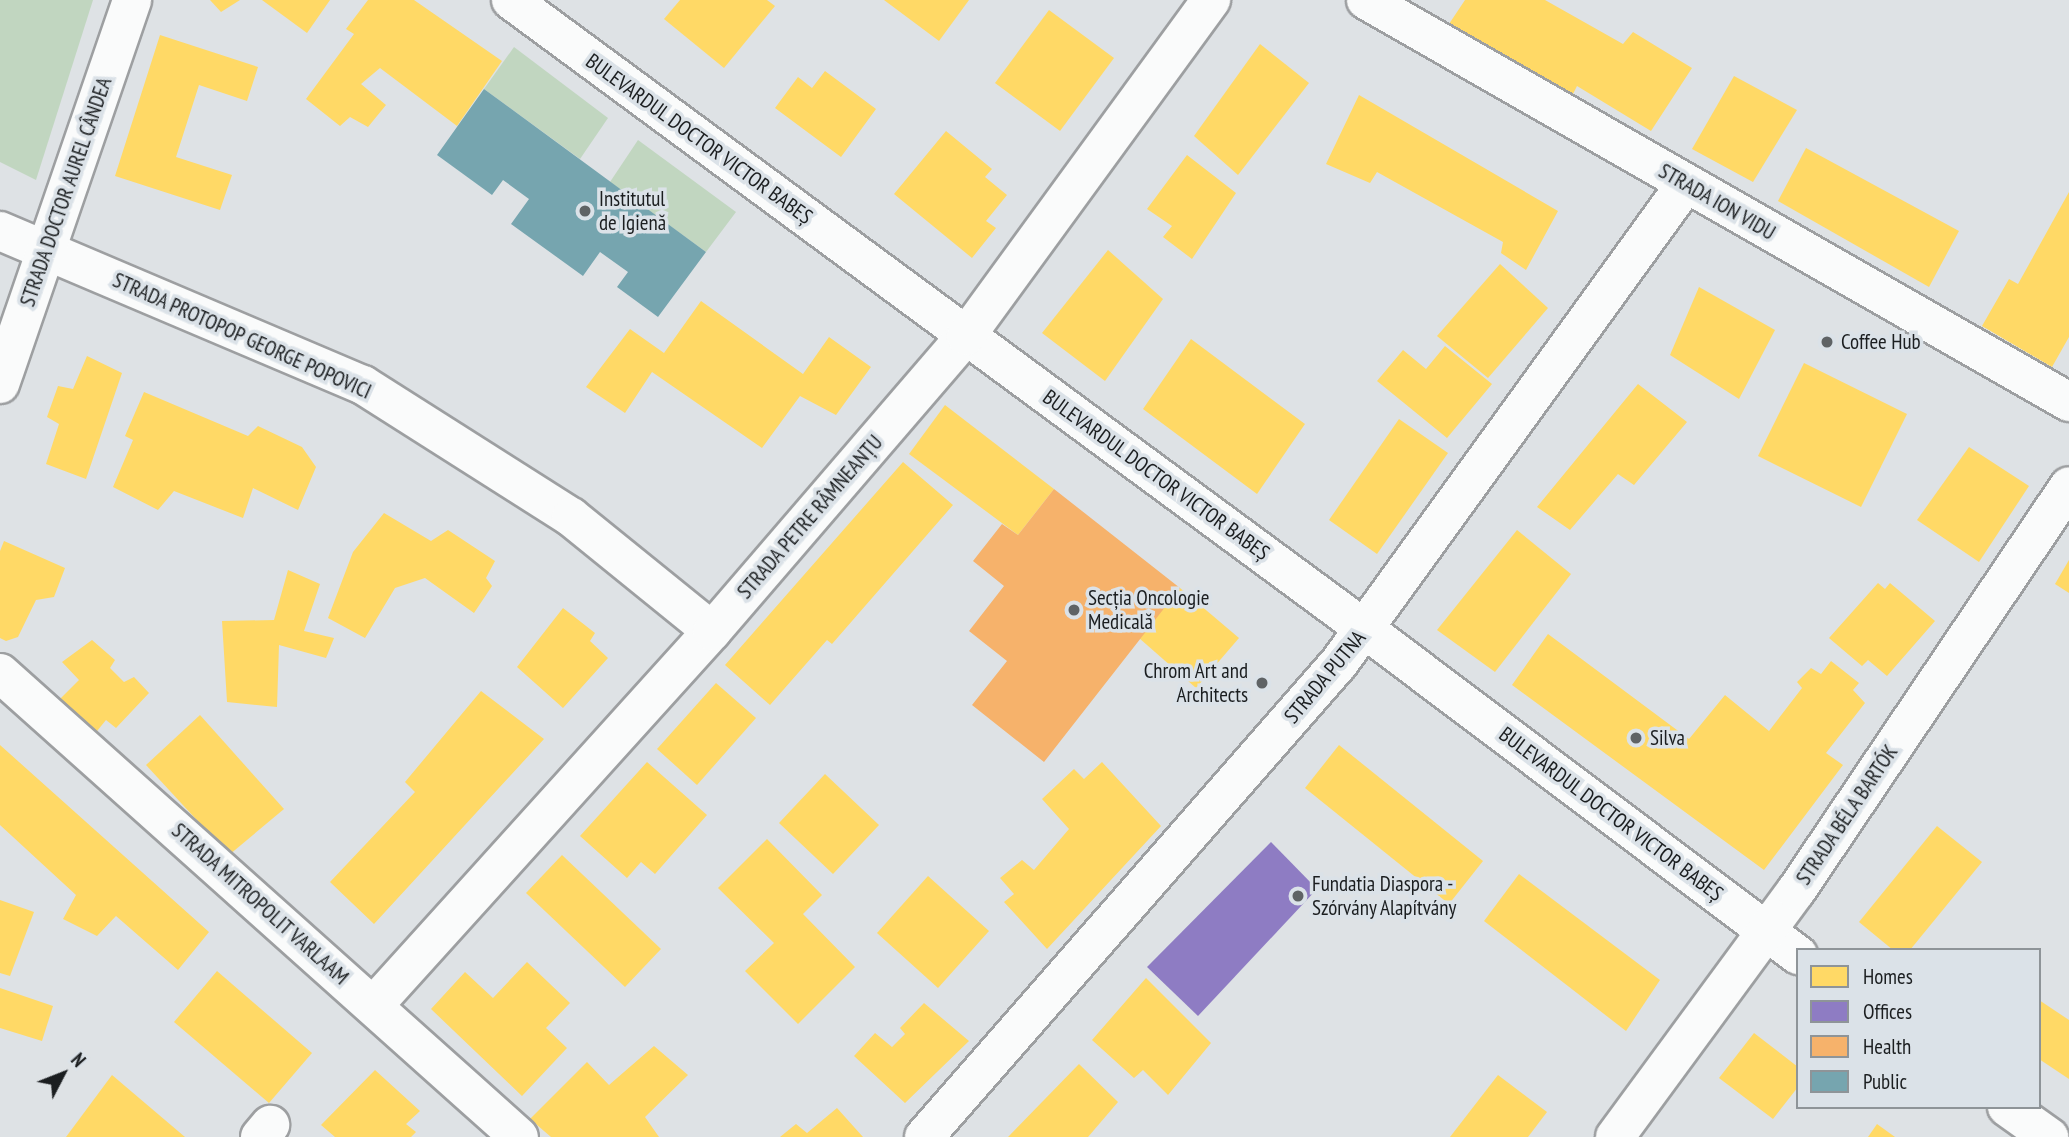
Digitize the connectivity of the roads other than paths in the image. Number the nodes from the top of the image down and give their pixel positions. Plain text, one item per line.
1 (132, 0) edge
2 (511, 0) edge
3 (1366, 0) edge
4 (1193, 6) edge
5 (1685, 185) junction
6 (0, 231) edge
7 (47, 252) junction
8 (966, 336) junction
9 (0, 384) edge
10 (2069, 402) edge
11 (2069, 486) edge
12 (1366, 630) junction
13 (712, 631) junction
14 (0, 673) edge
15 (1766, 932) junction
16 (1796, 954) edge
17 (374, 1005) junction
18 (2010, 1109) edge
19 (519, 1137) edge
20 (924, 1137) edge
21 (1615, 1137) edge
22 (2049, 1137) edge

1 - 7 street, STRADA DOCTOR AUREL CÂNDEA
2 - 8 street, BULEVARDUL DOCTOR VICTOR BABEȘ
3 - 5 street, STRADA ION VIDU
4 - 8 street, STRADA PETRE RÂMNEANȚU
5 - 10 street, STRADA ION VIDU
5 - 12 street, STRADA PUTNA
6 - 7 street, STRADA PROTOPOP GEORGE POPOVICI
7 - 9 street, STRADA DOCTOR AUREL CÂNDEA
7 - 13 street, STRADA PROTOPOP GEORGE POPOVICI
8 - 12 street, BULEVARDUL DOCTOR VICTOR BABEȘ
8 - 13 street, STRADA PETRE RÂMNEANȚU
11 - 15 street, STRADA BÉLA BARTÓK
12 - 15 street, BULEVARDUL DOCTOR VICTOR BABEȘ
12 - 20 street, STRADA PUTNA
13 - 17 street, STRADA PETRE RÂMNEANȚU
14 - 17 street, STRADA MITROPOLIT VARLAAM
15 - 16 street, BULEVARDUL DOCTOR VICTOR BABEȘ
15 - 21 street, STRADA BÉLA BARTÓK
17 - 19 street, STRADA MITROPOLIT VARLAAM
18 - 22 street

